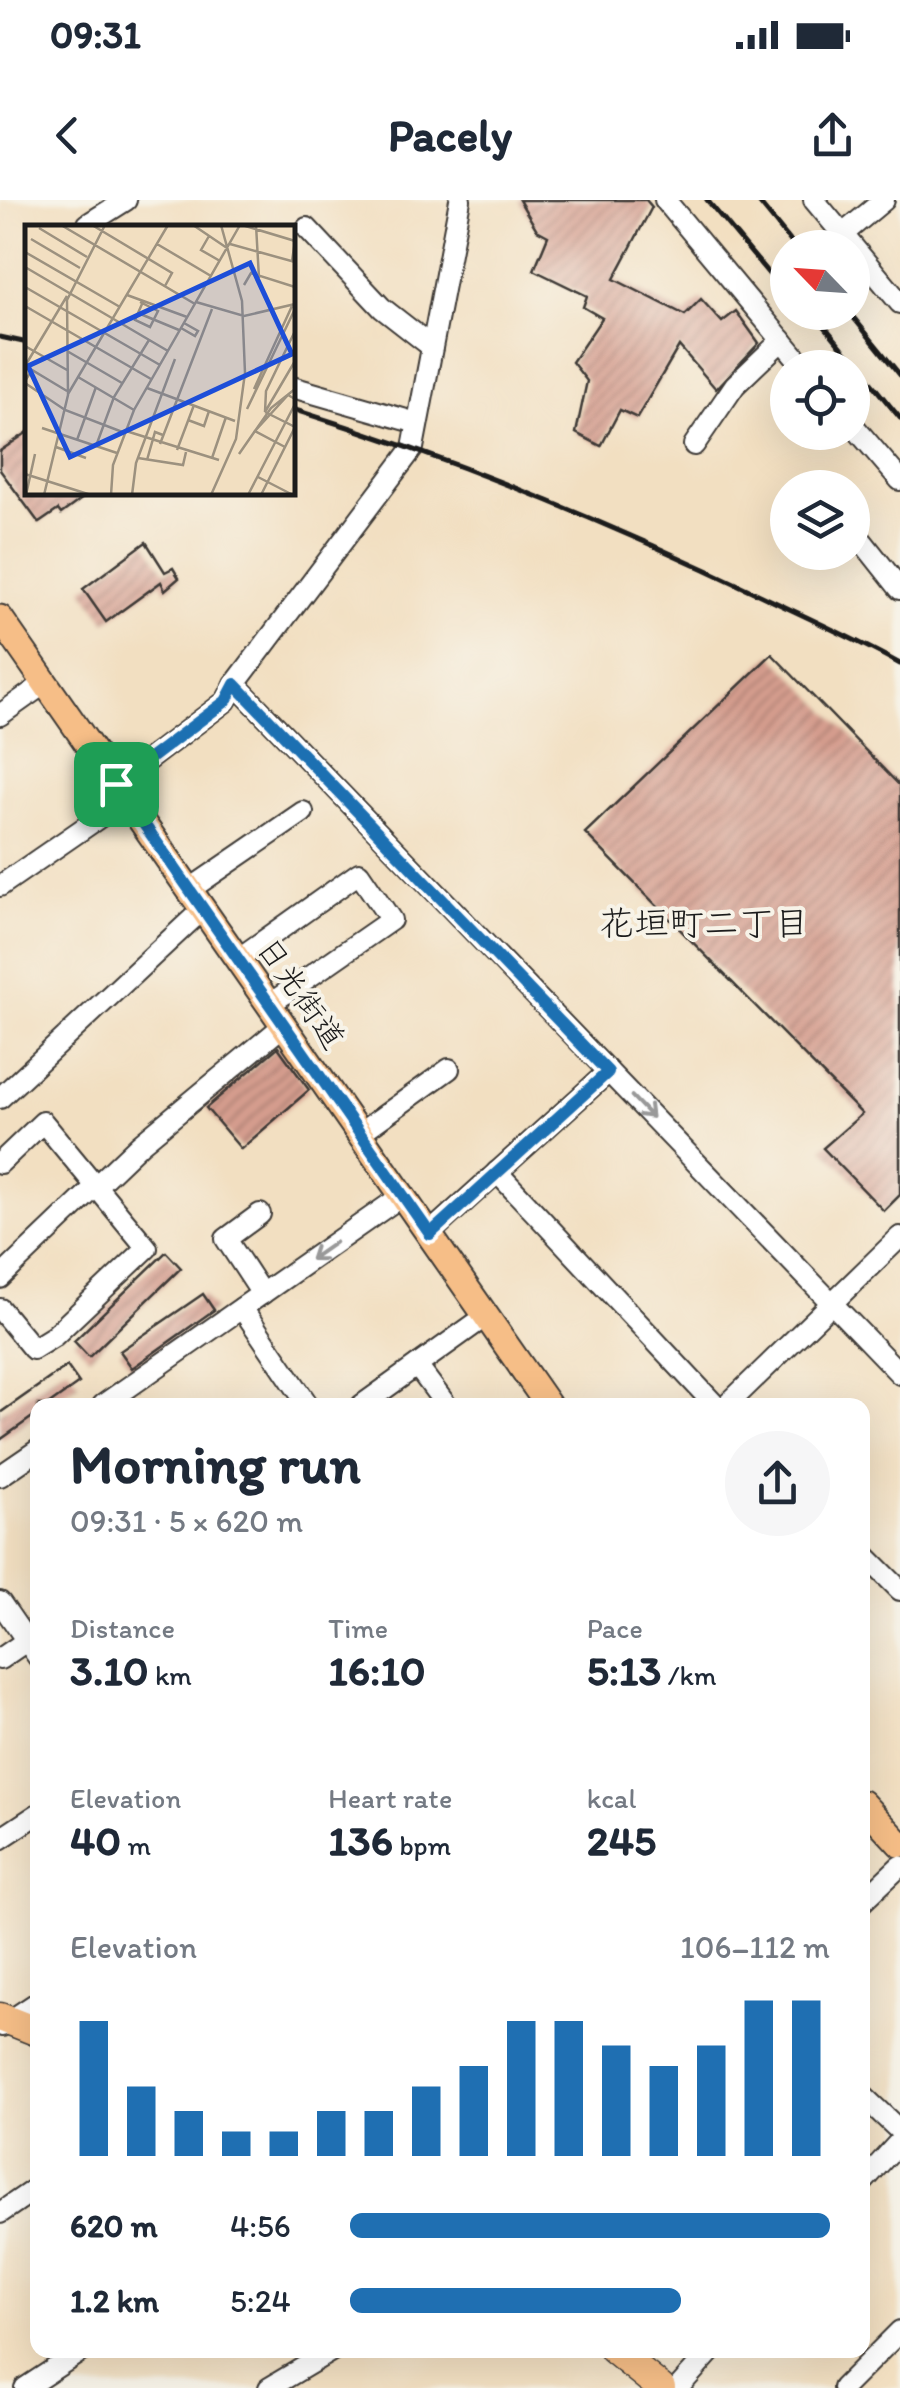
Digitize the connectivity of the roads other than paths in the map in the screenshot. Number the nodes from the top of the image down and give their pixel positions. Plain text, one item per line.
1 (126, 200) edge
2 (460, 200) edge
3 (664, 200) edge
4 (814, 200) edge
5 (884, 200) edge
6 (88, 225) edge
7 (307, 228) dead end
8 (840, 230) edge
9 (848, 230) edge
10 (870, 267) edge
11 (900, 303) edge
12 (782, 340) junction
13 (432, 347) junction
14 (790, 350) edge
15 (295, 388) edge
16 (418, 424) junction
17 (694, 444) dead end
18 (870, 445) edge
19 (900, 480) edge
20 (870, 551) edge
21 (900, 589) edge
22 (0, 618) edge
23 (45, 683) junction
24 (235, 684) junction
25 (0, 715) edge
26 (121, 792) junction
27 (302, 812) dead end
28 (0, 886) edge
29 (196, 899) junction
30 (238, 959) junction
31 (277, 1014) junction
32 (449, 1069) dead end
33 (608, 1072) junction
34 (0, 1098) edge
35 (360, 1133) junction
36 (0, 1164) edge
37 (497, 1172) junction
38 (96, 1186) junction
39 (404, 1195) junction
40 (260, 1214) dead end
41 (430, 1234) junction
42 (900, 1236) edge
43 (0, 1278) edge
44 (262, 1294) junction
45 (832, 1304) junction
46 (242, 1308) junction
47 (0, 1310) edge
48 (486, 1316) junction
49 (417, 1366) junction
50 (900, 1374) edge
51 (112, 1398) edge
52 (303, 1398) edge
53 (372, 1398) edge
54 (441, 1398) edge
55 (543, 1398) edge
56 (708, 1398) edge
57 (734, 1398) edge
58 (30, 1455) edge
59 (0, 1476) edge
60 (870, 1560) edge
61 (900, 1590) edge
62 (0, 1602) edge
63 (30, 1639) edge
64 (30, 1646) edge
65 (0, 1659) edge
66 (870, 1813) edge
67 (30, 1819) edge
68 (0, 1839) edge
69 (899, 1847) edge
70 (870, 1890) edge
71 (30, 2007) edge
72 (3, 2022) edge
73 (30, 2030) edge
74 (870, 2103) edge
75 (900, 2131) edge
76 (900, 2141) edge
77 (870, 2173) edge
78 (30, 2192) edge
79 (0, 2213) edge
80 (900, 2330) edge
81 (76, 2358) edge
82 (320, 2358) edge
83 (624, 2358) edge
84 (705, 2358) edge
85 (57, 2380) edge
86 (24, 2388) edge
87 (269, 2388) edge
88 (660, 2388) edge
89 (678, 2388) edge
90 (843, 2388) edge

1 - 6 street
2 - 13 street
3 - 12 street
4 - 8 street
5 - 9 street
7 - 13 street
10 - 11 street
12 - 14 street
12 - 17 street
13 - 16 street
15 - 16 street
16 - 24 street
18 - 19 street
20 - 21 street
22 - 23 main road, 日光街道
23 - 25 street
23 - 26 main road, 日光街道
24 - 26 street
24 - 33 street
26 - 28 street
26 - 29 main road, 日光街道
27 - 29 street
29 - 30 main road, 日光街道
29 - 34 street
30 - 31 main road, 日光街道
30 - 31 street
31 - 35 main road, 日光街道
31 - 38 street
32 - 35 street
33 - 37 street
33 -> 45 street
35 - 39 main road, 日光街道
36 - 38 street
37 - 41 street
37 - 56 street
38 - 43 street
38 - 47 street
39 - 41 main road, 日光街道
39 -> 44 street
40 - 44 street
41 - 48 main road, 日光街道
42 - 45 street
44 - 46 street
45 - 50 street
45 - 57 street
46 - 51 street
46 - 52 street
48 - 49 street
48 - 55 main road, 日光街道
49 - 53 street
49 - 54 street
58 - 59 street
60 - 61 street
62 - 63 street
64 - 65 street
66 - 69 main road
67 - 68 street
69 - 70 street
71 - 72 street
72 - 73 highway
74 - 75 street
76 - 77 street
78 - 79 street
80 - 90 street
81 - 85 street
82 - 87 street
83 - 88 highway
84 - 89 street
85 - 86 street

